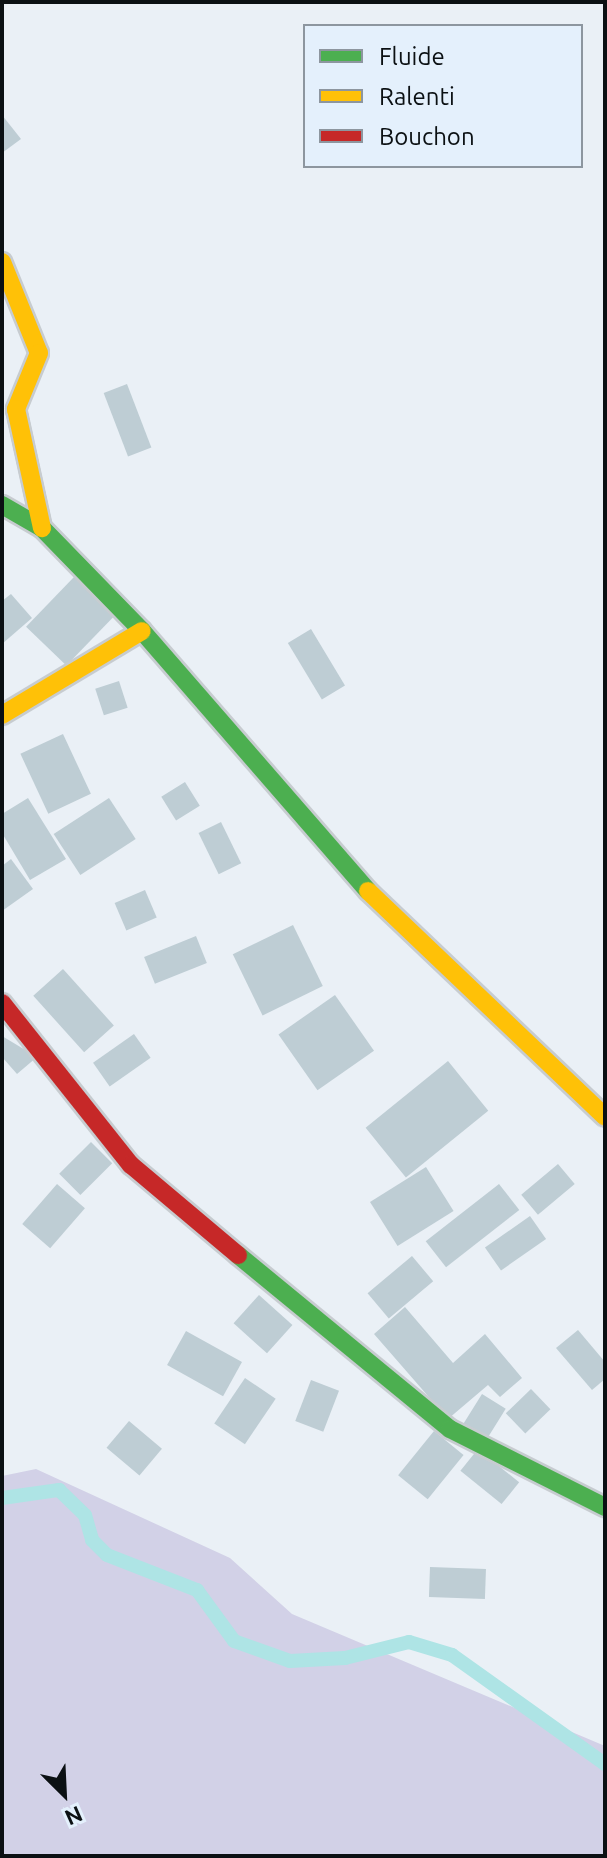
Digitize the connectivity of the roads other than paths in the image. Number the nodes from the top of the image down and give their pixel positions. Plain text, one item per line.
1 (2, 262) edge
2 (2, 505) edge
3 (42, 528) junction
4 (142, 631) junction
5 (2, 715) edge
6 (2, 1003) edge
7 (605, 1117) edge
8 (605, 1507) edge

1 - 3 street
2 - 3 street
3 - 4 street
4 - 5 street
4 - 7 street
6 - 8 street

